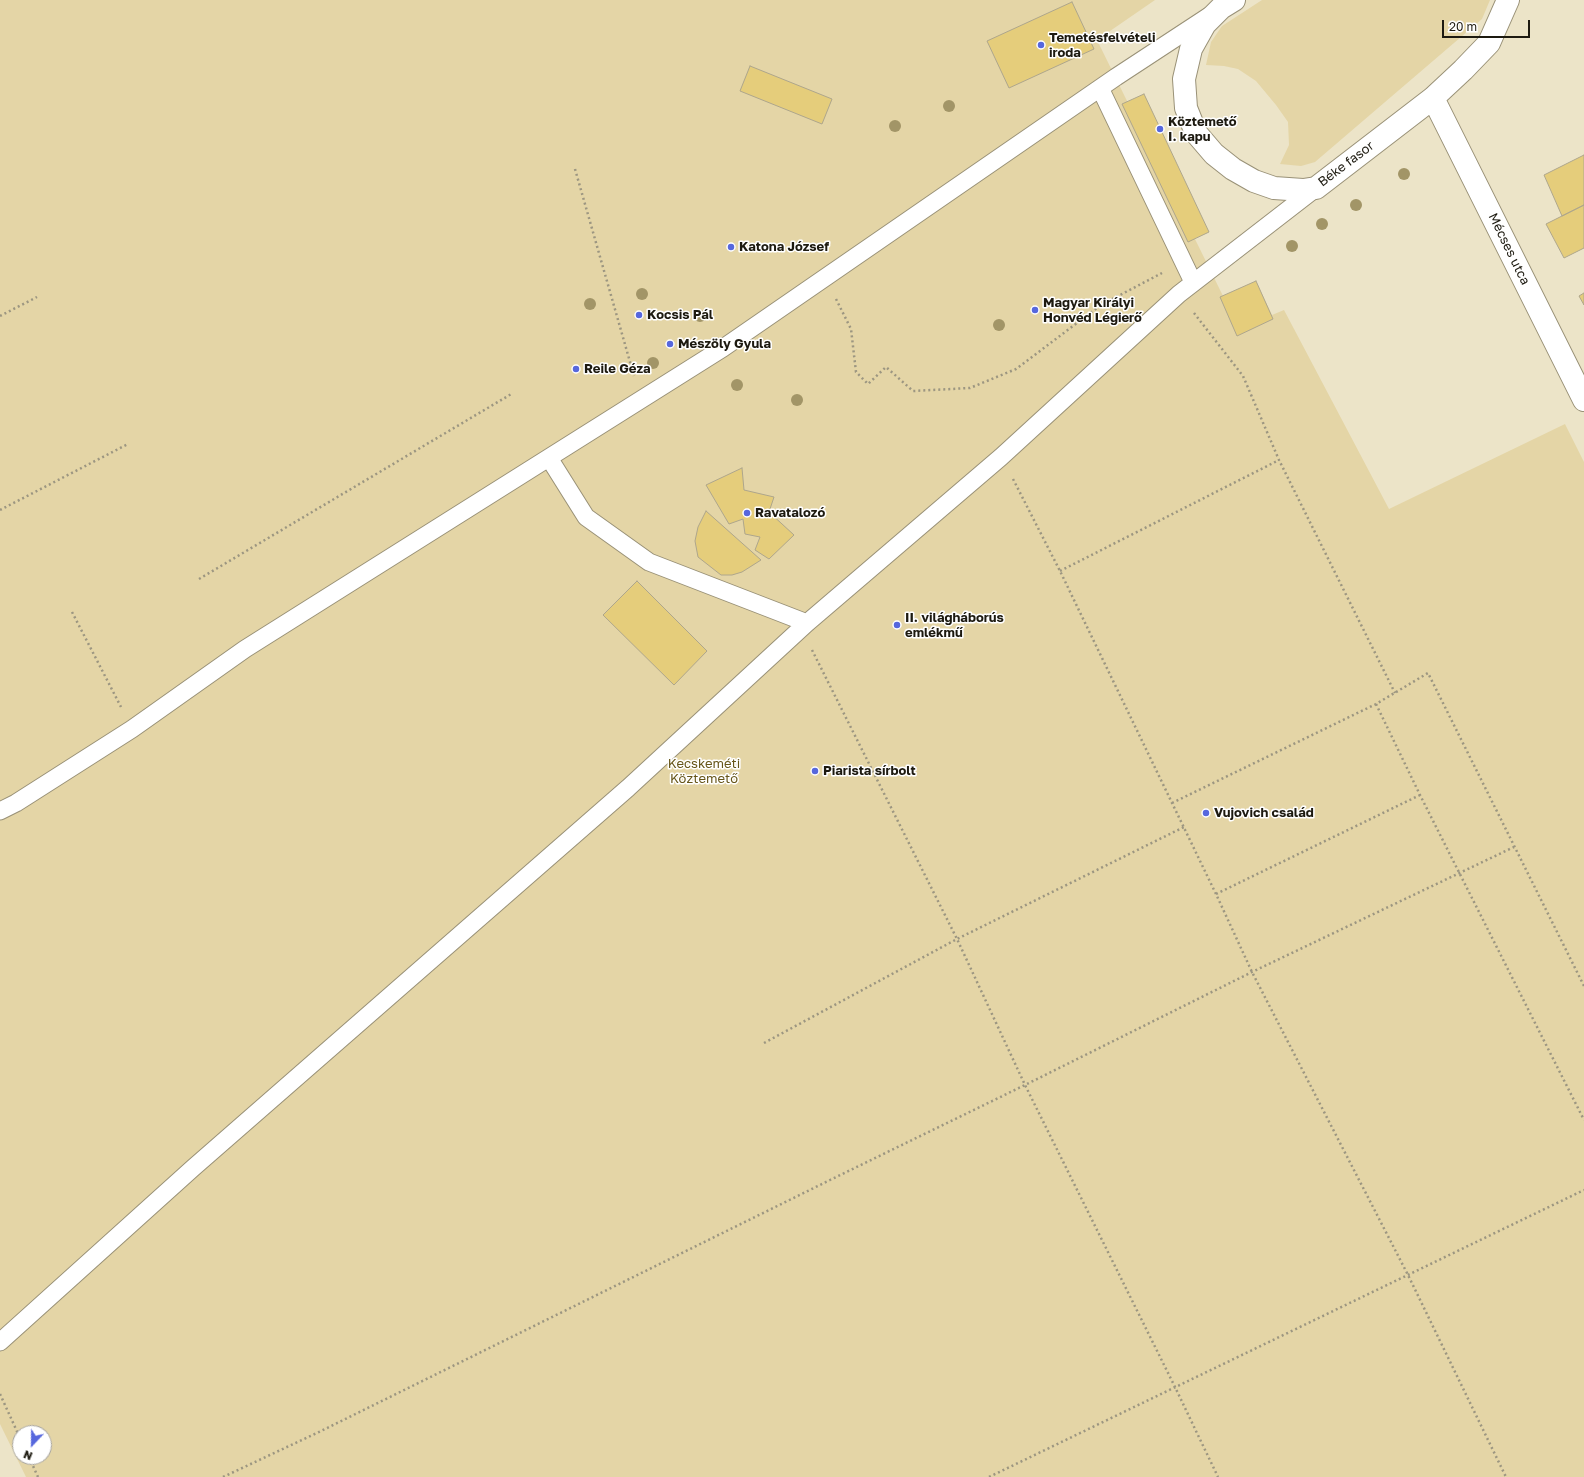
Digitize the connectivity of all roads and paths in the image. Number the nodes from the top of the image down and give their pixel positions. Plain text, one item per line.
1 (1508, 0) edge
2 (1228, 4) edge
3 (1100, 88) junction
4 (1433, 98) junction
5 (575, 169) dead end
6 (1316, 188) junction
7 (827, 276) junction
8 (1186, 288) junction
9 (37, 297) dead end
10 (0, 316) edge
11 (513, 393) dead end
12 (1584, 400) edge
13 (641, 401) junction
14 (128, 444) dead end
15 (1001, 456) junction
16 (548, 458) junction
17 (1279, 460) junction
18 (0, 510) edge
19 (1060, 570) junction
20 (199, 579) dead end
21 (72, 612) dead end
22 (804, 625) junction
23 (1395, 693) junction
24 (1376, 704) junction
25 (132, 729) junction
26 (1420, 795) junction
27 (1172, 804) junction
28 (0, 811) edge
29 (1184, 827) junction
30 (1514, 847) junction
31 (1460, 874) junction
32 (1216, 894) junction
33 (957, 939) junction
34 (1252, 972) junction
35 (1584, 986) edge
36 (764, 1043) dead end
37 (1025, 1085) junction
38 (1584, 1120) edge
39 (1584, 1190) edge
40 (1408, 1275) junction
41 (0, 1342) edge
42 (1175, 1387) junction
43 (0, 1394) edge
44 (14, 1425) edge
45 (33, 1465) edge
46 (38, 1477) edge
47 (223, 1477) edge
48 (989, 1477) edge
49 (1218, 1477) edge
50 (1506, 1477) edge

1 - 4 street, Béke fasor
2 - 3 lane
2 - 6 street, Béke fasor
3 - 7 lane
3 - 8 lane
4 - 6 street, Béke fasor
4 - 12 street, Mécses utca
5 - 13 path
6 - 8 lane
7 - 8 path
7 - 13 lane
8 - 15 lane
8 - 17 path
9 - 10 path
11 - 20 path
13 - 16 lane
14 - 18 path
15 - 19 path
15 - 22 lane
16 - 22 lane
16 - 25 lane
17 - 19 path
17 - 23 path
19 - 27 path
21 - 25 path
22 - 33 path
22 - 41 lane
23 - 24 path
23 - 30 path
24 - 26 path
24 - 27 path
25 - 28 lane
26 - 31 path
26 - 32 path
27 - 29 path
29 - 32 path
29 - 33 path
30 - 31 path
30 - 35 path
31 - 34 path
31 - 38 path
32 - 34 path
33 - 36 path
33 - 37 path
34 - 37 path
34 - 40 path
37 - 42 path
37 - 47 path
39 - 40 path
40 - 42 path
40 - 50 path
42 - 48 path
42 - 49 path
43 - 44 path
45 - 46 path

